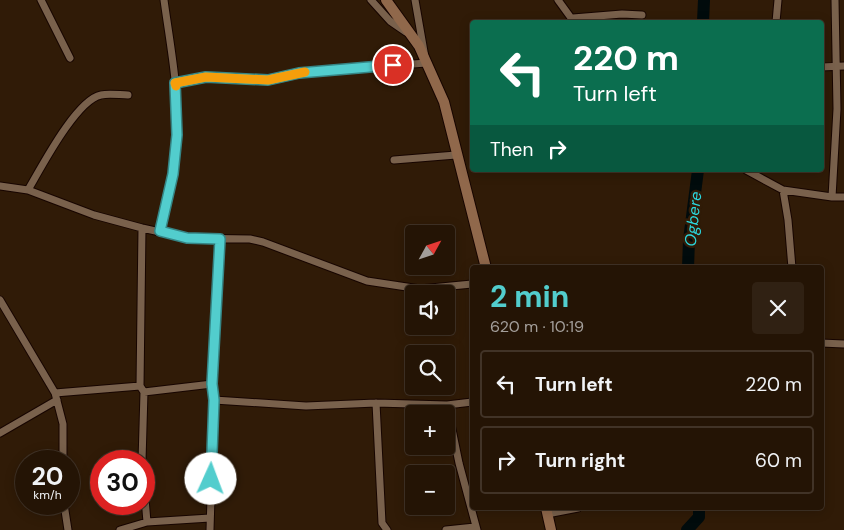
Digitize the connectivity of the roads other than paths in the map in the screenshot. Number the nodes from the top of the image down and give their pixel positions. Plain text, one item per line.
1 (42, 0) edge
2 (164, 0) edge
3 (371, 0) edge
4 (386, 0) edge
5 (415, 0) edge
6 (558, 0) edge
7 (778, 0) edge
8 (835, 0) edge
9 (642, 15) dead end
10 (574, 20) edge
11 (776, 20) edge
12 (414, 39) junction
13 (70, 58) dead end
14 (426, 62) junction
15 (824, 67) edge
16 (840, 67) edge
17 (175, 83) junction
18 (128, 95) dead end
19 (456, 155) junction
20 (394, 160) dead end
21 (750, 172) edge
22 (0, 186) edge
23 (28, 190) junction
24 (783, 190) junction
25 (832, 197) junction
26 (844, 197) edge
27 (142, 228) junction
28 (160, 231) junction
29 (220, 239) junction
30 (485, 265) edge
31 (792, 265) edge
32 (470, 284) edge
33 (0, 301) edge
34 (824, 343) edge
35 (844, 344) edge
36 (212, 384) junction
37 (142, 389) junction
38 (56, 396) junction
39 (214, 400) junction
40 (470, 402) edge
41 (376, 403) junction
42 (447, 404) junction
43 (0, 432) edge
44 (64, 450) edge
45 (142, 450) edge
46 (470, 505) edge
47 (471, 510) edge
48 (546, 511) edge
49 (66, 515) edge
50 (146, 515) edge
51 (210, 518) junction
52 (147, 522) junction
53 (476, 528) edge
54 (68, 530) edge
55 (120, 530) edge
56 (210, 530) edge
57 (387, 530) edge
58 (446, 530) edge
59 (552, 530) edge

1 - 13 street
2 - 17 street
3 - 12 street
4 - 12 main road
5 - 14 street
6 - 10 street
7 - 11 street
8 - 16 street
9 - 10 street
12 - 14 main road
14 - 17 street
14 - 19 main road
15 - 16 street
16 - 25 street
17 - 28 street
18 - 23 street
19 - 20 street
19 - 30 main road
21 - 24 street
22 - 23 street
23 - 27 street
24 - 25 street
24 - 31 street
25 - 26 street
27 - 28 street
27 - 37 street
28 - 29 street
29 - 32 street
29 - 36 street
33 - 38 street
34 - 35 street
36 - 37 street
36 - 39 street
37 - 38 street
37 - 45 street
38 - 43 street
38 - 44 street
39 - 41 street
39 - 51 street
40 - 42 street
41 - 42 street
41 - 57 street
42 - 46 street
47 - 53 street
48 - 59 main road
49 - 54 street
50 - 52 street
51 - 52 street
51 - 56 street
52 - 55 street
53 - 58 street

